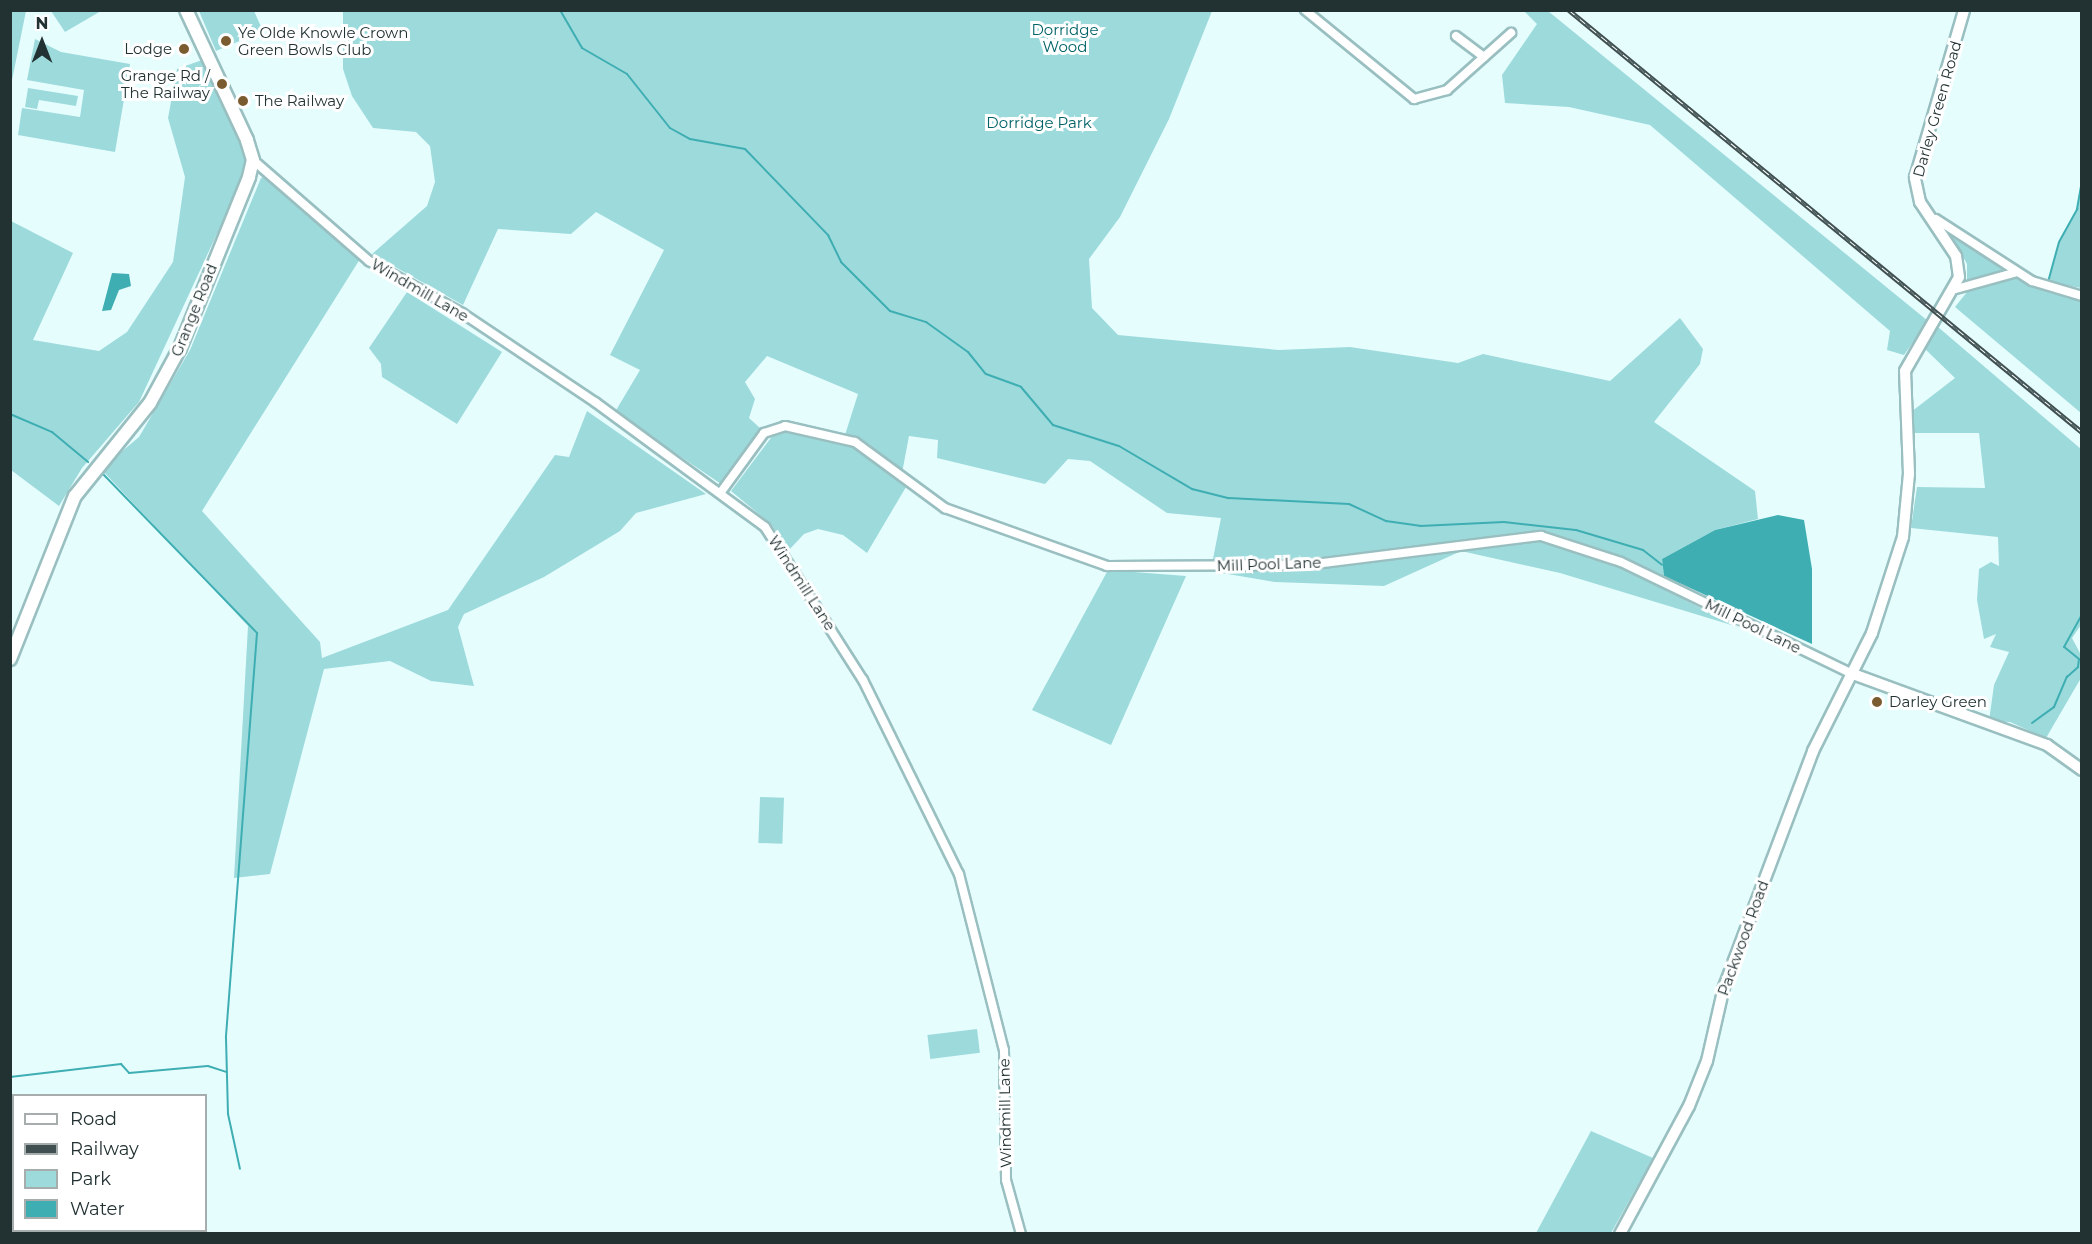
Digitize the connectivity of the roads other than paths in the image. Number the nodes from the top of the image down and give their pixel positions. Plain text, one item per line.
1 (186, 10) edge
2 (1305, 10) edge
3 (1964, 10) edge
4 (1511, 33) dead end
5 (1456, 36) dead end
6 (1484, 57) junction
7 (253, 160) junction
8 (1936, 219) junction
9 (2017, 272) junction
10 (1956, 289) junction
11 (2082, 296) edge
12 (721, 492) junction
13 (10, 659) edge
14 (1852, 674) junction
15 (2082, 770) edge
16 (1021, 1233) edge
17 (1620, 1233) edge

1 - 7 main road
2 - 6 street
3 - 8 street, Darley Green Road
4 - 6 street
5 - 6 street
7 - 12 street, Windmill Lane
7 - 13 main road, Grange Road
8 - 9 street
8 - 10 street, Darley Green Road
9 - 10 street
9 - 11 street
10 - 14 street
12 - 14 street, Mill Pool Lane
12 - 16 street, Windmill Lane
14 - 15 street
14 - 17 street, Packwood Road

